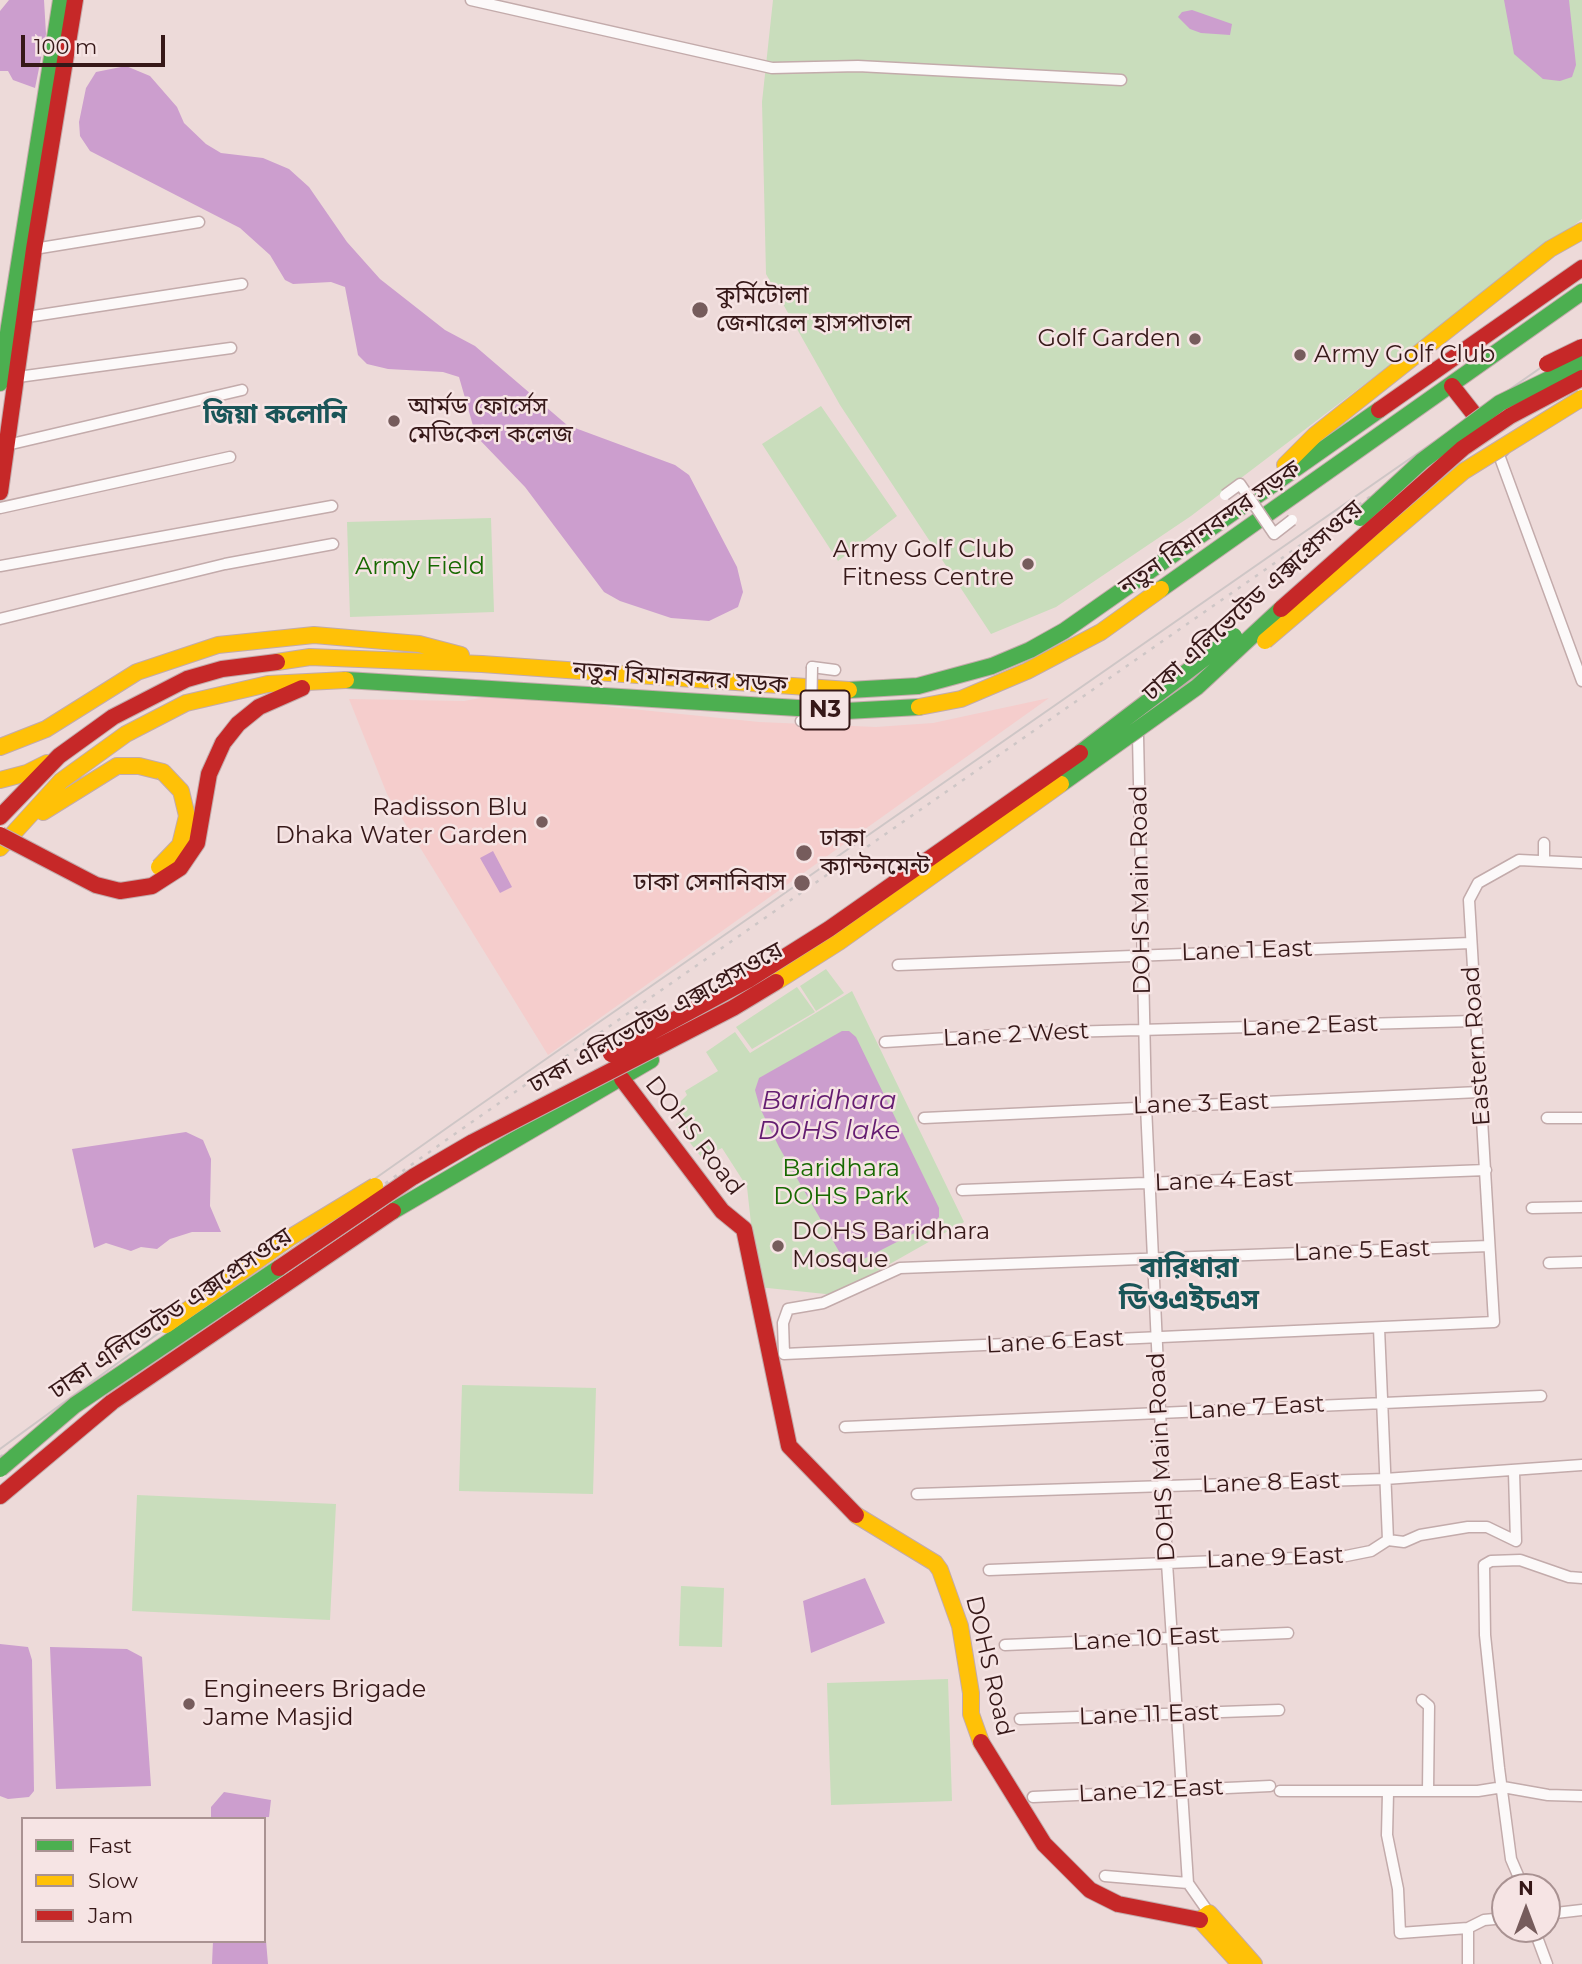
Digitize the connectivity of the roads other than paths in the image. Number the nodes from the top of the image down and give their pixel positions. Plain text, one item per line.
1 (61, 0) edge
2 (75, 0) edge
3 (471, 0) edge
4 (1121, 80) dead end
5 (199, 222) dead end
6 (1582, 231) edge
7 (34, 249) junction
8 (1582, 268) edge
9 (242, 284) dead end
10 (1582, 292) edge
11 (1582, 303) edge
12 (27, 317) junction
13 (1539, 323) junction
14 (1582, 347) edge
15 (231, 348) dead end
16 (1582, 363) edge
17 (18, 377) junction
18 (1582, 378) edge
19 (0, 383) edge
20 (1452, 386) junction
21 (242, 390) dead end
22 (1582, 398) edge
23 (1500, 403) junction
24 (1582, 405) edge
25 (7, 445) junction
26 (1499, 455) junction
27 (230, 457) dead end
28 (0, 492) edge
29 (1225, 495) dead end
30 (1256, 497) junction
31 (332, 506) dead end
32 (0, 508) edge
33 (1292, 520) dead end
34 (333, 544) dead end
35 (0, 566) edge
36 (0, 619) edge
37 (482, 664) junction
38 (835, 670) dead end
39 (334, 679) junction
40 (659, 679) junction
41 (1582, 681) edge
42 (1197, 687) junction
43 (657, 701) junction
44 (806, 722) dead end
45 (1138, 736) junction
46 (0, 747) edge
47 (59, 756) junction
48 (0, 780) edge
49 (0, 820) edge
50 (25, 820) junction
51 (0, 835) edge
52 (1544, 842) dead end
53 (0, 848) edge
54 (1544, 859) junction
55 (1582, 863) edge
56 (1471, 943) junction
57 (1142, 955) junction
58 (898, 965) dead end
59 (1474, 1020) junction
60 (1146, 1031) junction
61 (886, 1042) dead end
62 (622, 1079) junction
63 (1479, 1093) junction
64 (1146, 1106) junction
65 (924, 1118) dead end
66 (1547, 1118) dead end
67 (1582, 1118) edge
68 (1486, 1170) junction
69 (1150, 1184) junction
70 (962, 1190) dead end
71 (1582, 1207) edge
72 (1532, 1208) dead end
73 (1489, 1247) junction
74 (1153, 1257) junction
75 (1582, 1262) edge
76 (1549, 1263) dead end
77 (1494, 1322) joint
78 (1378, 1328) junction
79 (1157, 1338) junction
80 (784, 1354) joint
81 (1541, 1396) dead end
82 (1382, 1402) junction
83 (1163, 1412) junction
84 (845, 1427) dead end
85 (0, 1451) edge
86 (1582, 1465) edge
87 (0, 1469) edge
88 (1514, 1472) junction
89 (1385, 1479) junction
90 (1164, 1486) junction
91 (917, 1494) dead end
92 (0, 1496) edge
93 (1388, 1540) junction
94 (1167, 1563) junction
95 (989, 1570) dead end
96 (1582, 1578) edge
97 (1288, 1633) dead end
98 (1171, 1638) junction
99 (1005, 1645) dead end
100 (1422, 1700) dead end
101 (1279, 1710) dead end
102 (1175, 1714) junction
103 (1020, 1719) dead end
104 (1503, 1787) junction
105 (1182, 1790) junction
106 (1428, 1791) junction
107 (1388, 1793) junction
108 (1582, 1796) edge
109 (1033, 1797) dead end
110 (1517, 1873) edge
111 (1105, 1876) dead end
112 (1188, 1883) junction
113 (1582, 1910) edge
114 (1561, 1912) edge
115 (1204, 1916) junction
116 (1491, 1919) edge
117 (1468, 1928) junction
118 (1539, 1943) edge
119 (1240, 1964) edge
120 (1254, 1964) edge
121 (1468, 1964) edge
122 (1547, 1964) edge

1 - 19 main road
2 - 7 main road
3 - 4 street
5 - 7 street
6 - 30 main road
7 - 12 main road
8 - 30 main road, নতুন বিমানবন্দর সড়ক / N3
9 - 12 street
10 - 13 main road, নতুন বিমানবন্দর সড়ক / N3
11 - 13 main road
12 - 17 main road
13 - 20 main road, নতুন বিমানবন্দর সড়ক / N3
14 - 23 main road, bridge
15 - 17 street
16 - 23 main road, ঢাকা এলিভেটেড এক্সপ্রেসওয়ে, bridge
17 - 25 main road
18 - 42 main road, ঢাকা এলিভেটেড এক্সপ্রেসওয়ে, bridge
20 - 26 main road
20 - 43 main road, নতুন বিমানবন্দর সড়ক / N3
21 - 25 street
22 - 42 main road, bridge
23 - 85 main road, ঢাকা এলিভেটেড এক্সপ্রেসওয়ে, bridge
24 - 26 street
25 - 28 main road
26 - 41 street
26 - 45 main road
27 - 32 street
29 - 33 street, bridge
30 - 40 main road, নতুন বিমানবন্দর সড়ক / N3
31 - 35 street
34 - 36 street
37 - 40 main road, নতুন বিমানবন্দর সড়ক / N3
37 - 46 main road
37 - 47 main road, নতুন বিমানবন্দর সড়ক / N3
38 - 44 street, bridge
39 - 43 main road, নতুন বিমানবন্দর সড়ক / N3
39 - 50 main road, নতুন বিমানবন্দর সড়ক / N3
39 - 51 main road, bridge
40 - 43 main road
42 - 87 main road, ঢাকা এলিভেটেড এক্সপ্রেসওয়ে, bridge
45 - 57 street, DOHS Main Road
45 - 62 main road
47 - 48 main road
47 - 49 main road, নতুন বিমানবন্দর সড়ক / N3
49 - 50 main road, bridge
50 - 53 main road, নতুন বিমানবন্দর সড়ক / N3
52 - 54 street
54 - 55 street, Eastern Road
54 - 56 street, Eastern Road
56 - 57 street, Lane 1 East
56 - 59 street, Eastern Road
57 - 58 street, Lane 1 East
57 - 60 street, DOHS Main Road
59 - 60 street, Lane 2 East
59 - 63 street, Eastern Road
60 - 61 street, Lane 2 West
60 - 64 street, DOHS Main Road
62 - 92 main road
62 - 115 main road, DOHS Road
63 - 64 street, Lane 3 East
63 - 68 street, Eastern Road
64 - 65 street, Lane 3 East
64 - 69 street, DOHS Main Road
66 - 67 street
68 - 69 street, Lane 4 East
68 - 73 street, Eastern Road
69 - 70 street, Lane 4 East
69 - 74 street, DOHS Main Road
71 - 72 street
73 - 74 street, Lane 5 East
73 - 77 street, Eastern Road
74 - 79 street, DOHS Main Road
74 - 80 street, Lane 5 East
75 - 76 street
77 - 78 street, Lane 6 East
78 - 79 street, Lane 6 East
78 - 82 street
79 - 80 street, Lane 6 East
79 - 83 street, DOHS Main Road
81 - 82 street, Lane 7 East
82 - 83 street, Lane 7 East
82 - 89 street
83 - 84 street, Lane 7 East
83 - 90 street, DOHS Main Road
86 - 88 street, Lane 8 East
88 - 89 street, Lane 8 East
88 - 93 street, Lane 9 East
89 - 90 street, Lane 8 East
89 - 93 street
90 - 91 street, Lane 8 East
90 - 94 street, DOHS Main Road
93 - 94 street, Lane 9 East
94 - 95 street, Lane 9 East
94 - 98 street, DOHS Main Road
96 - 104 street
97 - 98 street, Lane 10 East
98 - 99 street, Lane 10 East
98 - 102 street, DOHS Main Road
100 - 106 street
101 - 102 street, Lane 11 East
102 - 103 street, Lane 11 East
102 - 105 street, DOHS Main Road
104 - 106 street, Lane 12 East
104 - 108 street, Lane 12 East
104 - 110 street
105 - 107 street, Lane 12 East
105 - 109 street, Lane 12 East
105 - 112 street, DOHS Main Road
106 - 107 street, Lane 12 East
107 - 117 street
111 - 112 street
112 - 115 street
113 - 114 street
115 - 119 main road
115 - 120 main road
116 - 117 street
117 - 121 street
118 - 122 street

